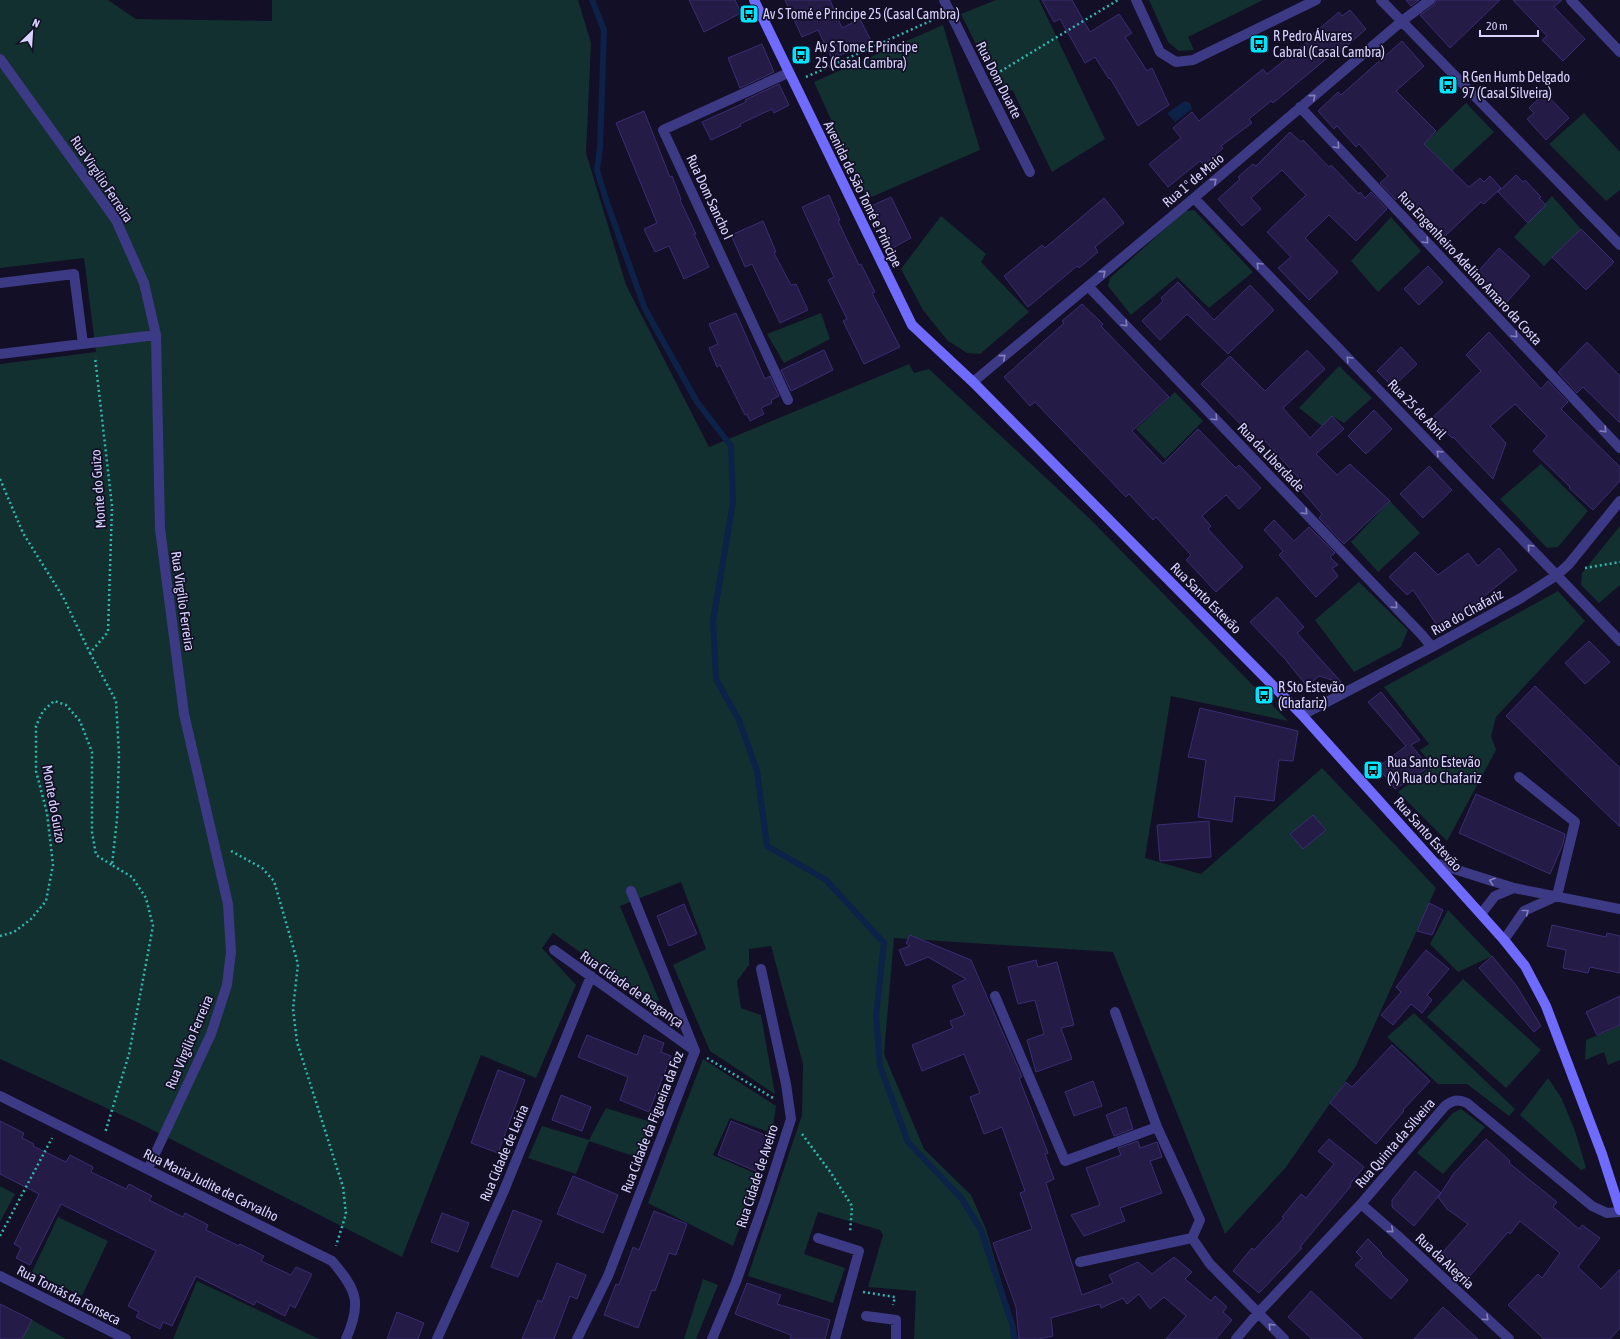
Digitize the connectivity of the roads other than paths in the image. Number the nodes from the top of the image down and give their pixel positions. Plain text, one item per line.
1 (754, 0) edge
2 (944, 0) edge
3 (1136, 0) edge
4 (1316, 0) edge
5 (1381, 0) edge
6 (1430, 0) edge
7 (1571, 0) edge
8 (1402, 21) junction
9 (1620, 52) edge
10 (0, 59) edge
11 (788, 72) junction
12 (1300, 107) junction
13 (1030, 172) dead end
14 (1194, 198) junction
15 (1620, 245) edge
16 (0, 283) edge
17 (1088, 286) junction
18 (156, 335) junction
19 (83, 344) junction
20 (0, 354) edge
21 (974, 382) junction
22 (788, 400) dead end
23 (1620, 448) edge
24 (1620, 501) edge
25 (1557, 575) junction
26 (1620, 641) edge
27 (1432, 647) junction
28 (1302, 715) junction
29 (1519, 777) dead end
30 (1435, 863) junction
31 (1514, 888) junction
32 (631, 891) dead end
33 (1557, 896) junction
34 (1620, 909) edge
35 (1481, 914) junction
36 (1504, 940) junction
37 (554, 950) dead end
38 (761, 969) dead end
39 (591, 976) junction
40 (995, 996) dead end
41 (1115, 1012) dead end
42 (695, 1051) junction
43 (0, 1096) edge
44 (1157, 1127) junction
45 (148, 1169) junction
46 (1361, 1204) junction
47 (1620, 1211) edge
48 (818, 1238) dead end
49 (1192, 1238) junction
50 (1080, 1262) dead end
51 (0, 1276) edge
52 (1258, 1313) junction
53 (866, 1316) dead end
54 (126, 1339) edge
55 (346, 1339) edge
56 (437, 1339) edge
57 (577, 1339) edge
58 (712, 1339) edge
59 (835, 1339) edge
60 (896, 1339) edge
61 (1236, 1339) edge
62 (1284, 1339) edge
63 (1509, 1339) edge

1 - 11 street, Avenida de São Tomé e Príncipe
2 - 13 street, Rua Dom Duarte
3 - 4 street
5 - 8 street
6 - 8 street, Rua 1º de Maio
7 - 9 street
12 -> 8 street, Rua 1º de Maio
8 - 15 street
10 - 18 street, Rua Virgílio Ferreira
11 - 21 street, Avenida de São Tomé e Príncipe
11 - 22 street, Rua Dom Sancho I
14 -> 12 street, Rua 1º de Maio
12 -> 23 street, Rua Engenheiro Adelino Amaro da Costa
17 -> 14 street, Rua 1º de Maio
25 -> 14 street, Rua 25 de Abril
16 - 19 street
21 -> 17 street, Rua 1º de Maio
17 -> 27 street, Rua da Liberdade
18 - 19 street
18 - 45 street, Rua Virgílio Ferreira
19 - 20 street
21 - 28 street, Rua Santo Estevão
24 - 25 street, Rua do Chafariz
25 - 26 street, Rua 25 de Abril
25 - 27 street, Rua do Chafariz
27 - 28 street, Rua do Chafariz
28 - 30 street, Rua Santo Estevão
29 - 33 street
31 -> 30 street
30 - 35 street, Rua Santo Estevão
31 - 33 street
31 - 35 street
32 - 42 street, Rua Cidade da Figueira da Foz
33 - 34 street
36 -> 33 street
35 - 36 street, Rua Santo Estevão
36 - 47 street, Rua Santo Estevão
37 - 39 street, Rua Cidade de Bragança
38 - 58 street, Rua Cidade de Aveiro
39 - 42 street, Rua Cidade de Bragança
39 - 56 street, Rua Cidade de Leiria
40 - 44 street
41 - 44 street
42 - 57 street, Rua Cidade da Figueira da Foz
43 - 45 street, Rua Maria Judite de Carvalho
44 - 49 street
45 - 55 street, Rua Maria Judite de Carvalho
46 - 47 street, Rua Quinta da Silveira
46 - 52 street, Rua Quinta da Silveira
46 -> 63 street, Rua da Alegria
48 - 59 street
49 - 50 street
49 - 52 street
51 - 54 street, Rua Tomás da Fonseca
52 - 61 street, Rua Quinta da Silveira
62 -> 52 street
53 - 60 street

